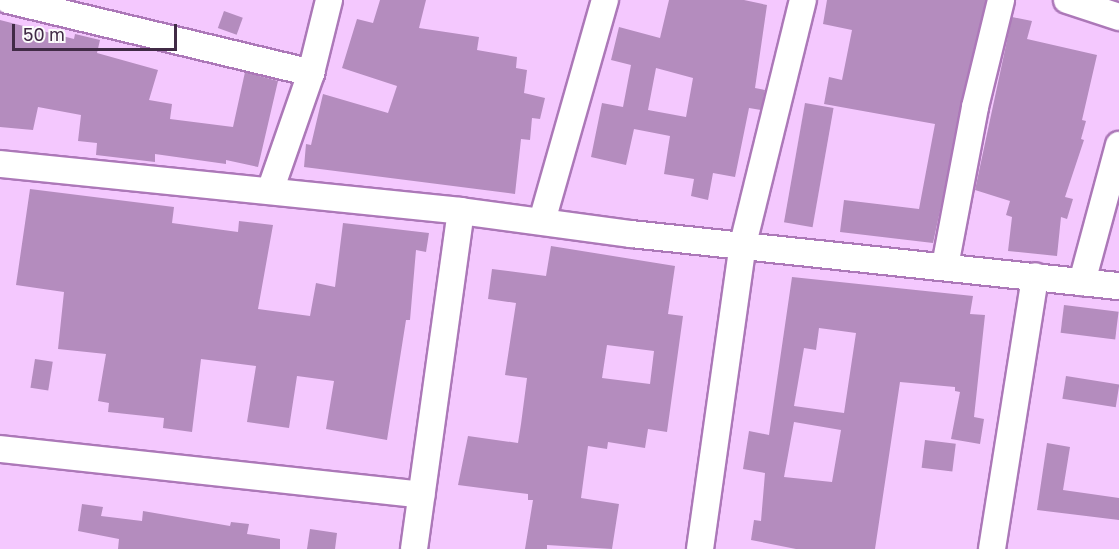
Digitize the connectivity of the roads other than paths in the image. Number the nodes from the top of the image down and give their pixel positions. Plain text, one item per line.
1 (8, 0) edge
2 (329, 0) edge
3 (605, 0) edge
4 (803, 0) edge
5 (1001, 0) edge
6 (1067, 0) edge
7 (1119, 17) edge
8 (311, 73) junction
9 (1119, 145) edge
10 (0, 164) edge
11 (270, 191) junction
12 (461, 211) junction
13 (542, 221) junction
14 (743, 244) junction
15 (945, 266) junction
16 (1035, 276) junction
17 (1082, 282) junction
18 (1119, 286) edge
19 (0, 449) edge
20 (421, 495) junction
21 (414, 549) edge
22 (700, 549) edge
23 (992, 549) edge

1 - 8 street
2 - 8 street
3 - 13 street
4 - 14 street
5 - 15 street
6 - 7 street
8 - 11 street
9 - 17 street
10 - 11 street
11 - 12 street
12 - 13 street
12 - 20 street
13 - 14 street
14 - 15 street
14 - 22 street
15 - 16 street
16 - 17 street
16 - 23 street
17 - 18 street
19 - 20 street
20 - 21 street

